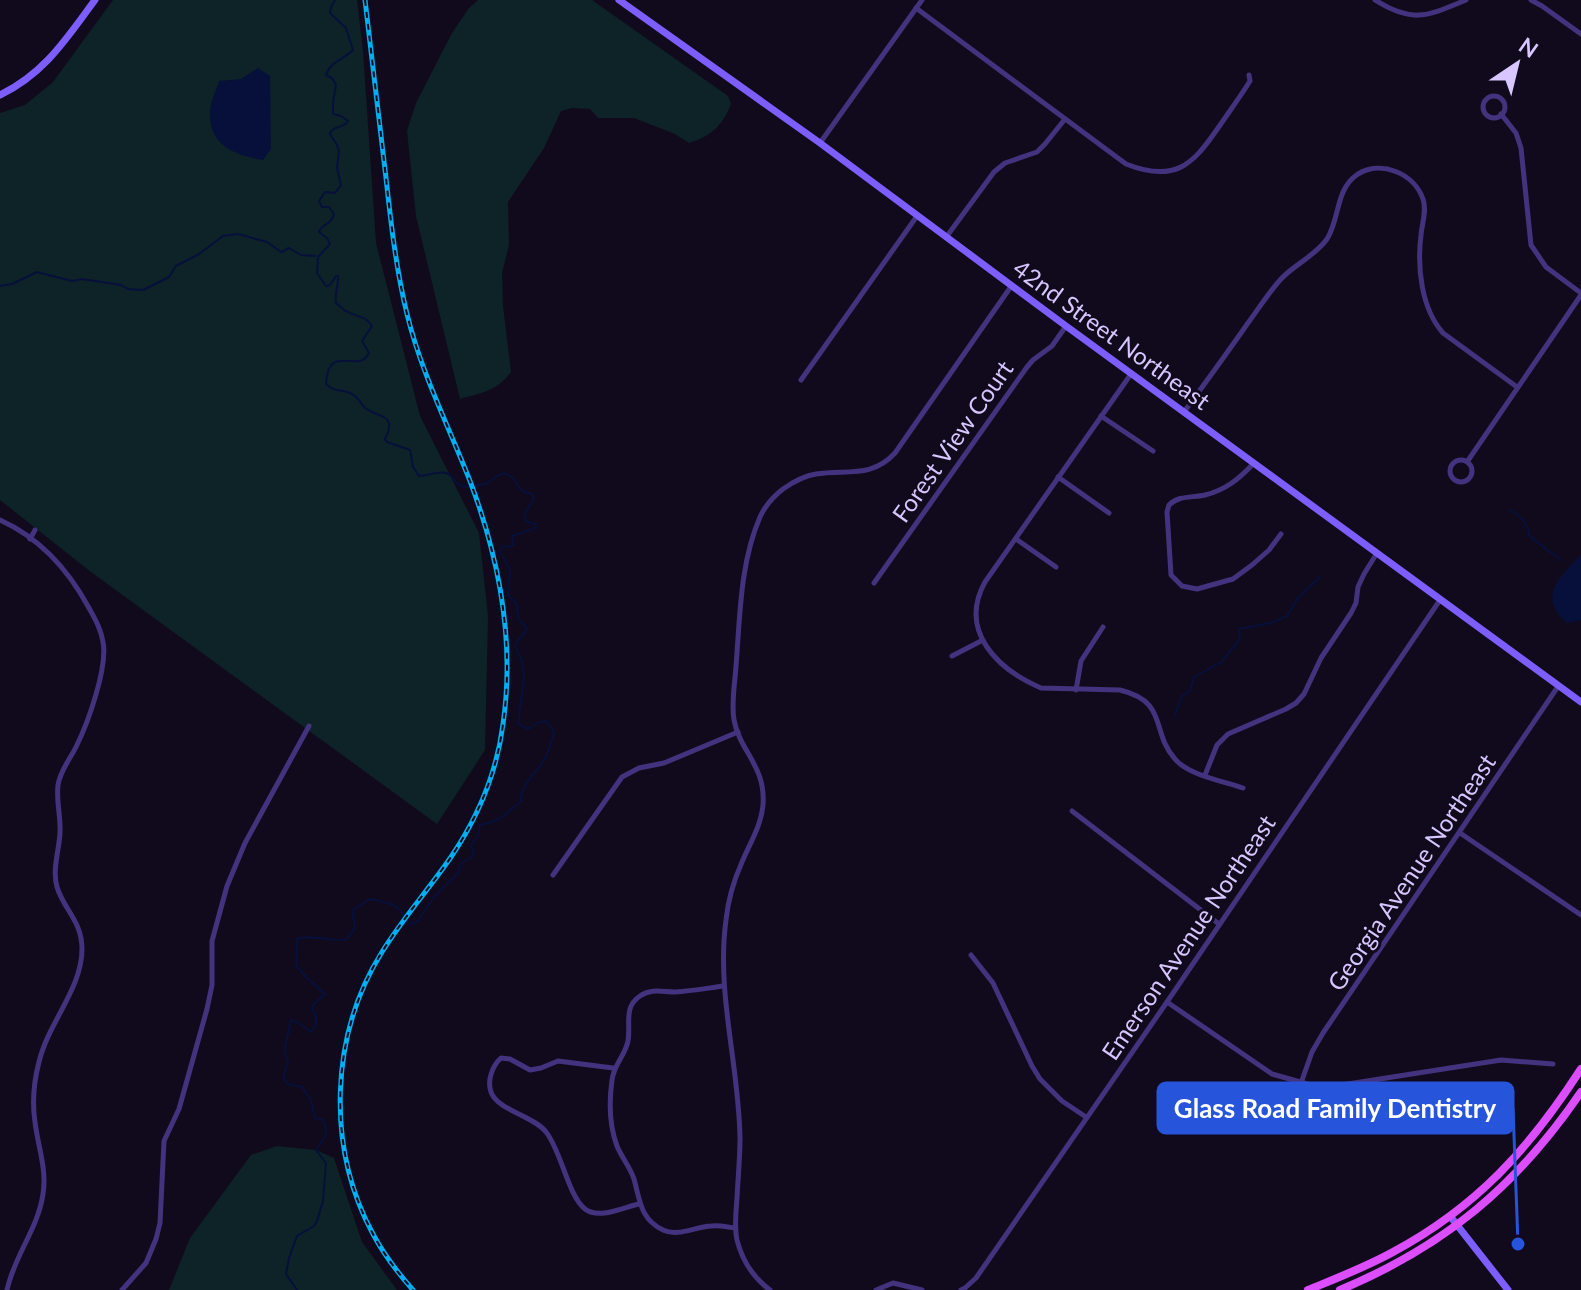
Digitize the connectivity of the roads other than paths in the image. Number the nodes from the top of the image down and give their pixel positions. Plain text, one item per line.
1 (95, 0) edge
2 (619, 0) edge
3 (922, 0) edge
4 (1375, 0) edge
5 (1466, 0) edge
6 (1531, 0) edge
7 (916, 8) junction
8 (1581, 34) edge
9 (1249, 75) dead end
10 (0, 95) edge
11 (1501, 114) junction
12 (1065, 119) junction
13 (820, 143) junction
14 (918, 215) junction
15 (947, 236) junction
16 (1012, 285) junction
17 (1581, 294) edge
18 (1066, 326) junction
19 (1131, 374) junction
20 (801, 380) dead end
21 (1517, 387) junction
22 (1184, 412) junction
23 (1101, 416) junction
24 (1153, 451) dead end
25 (1467, 462) junction
26 (1255, 463) junction
27 (1058, 477) junction
28 (1109, 513) dead end
29 (0, 520) edge
30 (35, 530) dead end
31 (1281, 534) dead end
32 (30, 539) junction
33 (1016, 539) junction
34 (1378, 553) junction
35 (1056, 567) dead end
36 (874, 583) dead end
37 (1441, 599) junction
38 (1103, 627) dead end
39 (981, 641) junction
40 (952, 656) dead end
41 (1559, 685) junction
42 (1076, 690) junction
43 (1581, 702) edge
44 (309, 726) dead end
45 (738, 732) junction
46 (1205, 775) junction
47 (1243, 788) dead end
48 (1072, 811) dead end
49 (1460, 833) junction
50 (553, 875) dead end
51 (1581, 915) edge
52 (1219, 924) junction
53 (971, 955) dead end
54 (724, 986) junction
55 (1167, 1002) junction
56 (1553, 1064) dead end
57 (613, 1068) junction
58 (1581, 1069) edge
59 (1301, 1083) junction
60 (1581, 1092) edge
61 (1086, 1117) junction
62 (639, 1204) junction
63 (1450, 1216) junction
64 (1457, 1226) junction
65 (735, 1228) junction
66 (1311, 1289) edge
67 (7, 1290) edge
68 (122, 1290) edge
69 (770, 1290) edge
70 (876, 1290) edge
71 (922, 1290) edge
72 (961, 1290) edge
73 (1340, 1290) edge
74 (1508, 1290) edge

1 - 10 street
2 - 13 street, 42nd Street Northeast
3 - 7 street
4 - 5 street
6 - 8 street
7 - 12 street
7 - 13 street
9 - 12 street
11 - 11 street
11 - 17 street
12 - 15 street
13 - 14 street, 42nd Street Northeast
14 - 15 street, 42nd Street Northeast
14 - 20 street
15 - 16 street, 42nd Street Northeast
16 - 18 street, 42nd Street Northeast
16 - 45 street
17 - 21 street
18 - 19 street, 42nd Street Northeast
18 - 36 street, Forest View Court
19 - 22 street, 42nd Street Northeast
19 - 23 street
21 - 22 street
21 - 25 street
22 - 26 street, 42nd Street Northeast
23 - 24 street
23 - 27 street
25 - 25 street
26 - 31 street
26 - 34 street, 42nd Street Northeast
27 - 28 street
27 - 33 street
29 - 32 street
30 - 32 street
32 - 67 street
33 - 35 street
33 - 39 street
34 - 37 street, 42nd Street Northeast
34 - 46 street
37 - 41 street, 42nd Street Northeast
37 - 52 street, Emerson Avenue Northeast
38 - 42 street
39 - 40 street
39 - 42 street
41 - 43 street, 42nd Street Northeast
41 - 49 street, Georgia Avenue Northeast
42 - 46 street
44 - 68 street
45 - 50 street
45 - 54 street
46 - 47 street
48 - 52 street
49 - 51 street
49 - 59 street, Georgia Avenue Northeast
52 - 55 street, Emerson Avenue Northeast
53 - 61 street
54 - 57 street
54 - 65 street
55 - 59 street
55 - 61 street, Emerson Avenue Northeast
56 - 59 street
57 - 62 street
57 - 62 street
58 - 63 main road
60 - 64 main road
61 - 72 street, Emerson Avenue Northeast
62 - 65 street
63 - 64 street
63 - 66 main road
64 - 73 main road
64 - 74 street
65 - 69 street
70 - 71 street

